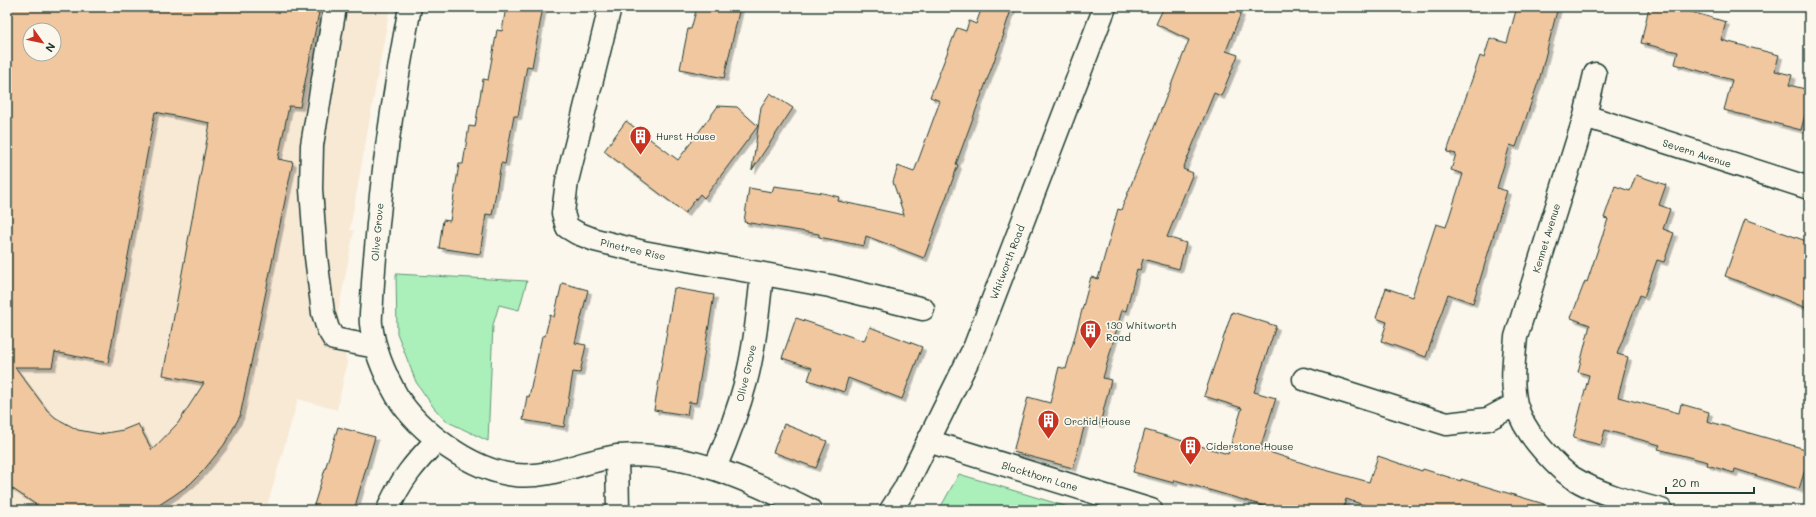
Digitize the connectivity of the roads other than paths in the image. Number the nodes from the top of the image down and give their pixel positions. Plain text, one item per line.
1 (335, 7) edge
2 (410, 7) edge
3 (610, 7) edge
4 (1105, 7) edge
5 (1595, 74) dead end
6 (1585, 116) junction
7 (1809, 188) edge
8 (762, 275) junction
9 (923, 309) dead end
10 (376, 347) junction
11 (1304, 379) dead end
12 (1516, 404) junction
13 (437, 440) junction
14 (928, 441) junction
15 (617, 456) junction
16 (715, 468) junction
17 (388, 510) edge
18 (618, 510) edge
19 (810, 510) edge
20 (892, 510) edge
21 (1151, 510) edge
22 (1661, 510) edge

1 - 10 street
2 - 10 street, Olive Grove
3 - 8 street, Pinetree Rise
4 - 14 street, Whitworth Road
5 - 6 street, Kennet Avenue
6 - 7 street, Severn Avenue
6 - 12 street, Kennet Avenue
8 - 9 street, Pinetree Rise
8 - 16 street, Olive Grove
10 - 13 street, Olive Grove
11 - 12 street
12 - 22 street, Kennet Avenue
13 - 15 street, Olive Grove
13 - 17 street
14 - 20 street, Whitworth Road
14 - 21 street, Blackthorn Lane
15 - 16 street, Olive Grove
15 - 18 street
16 - 19 street, Olive Grove

